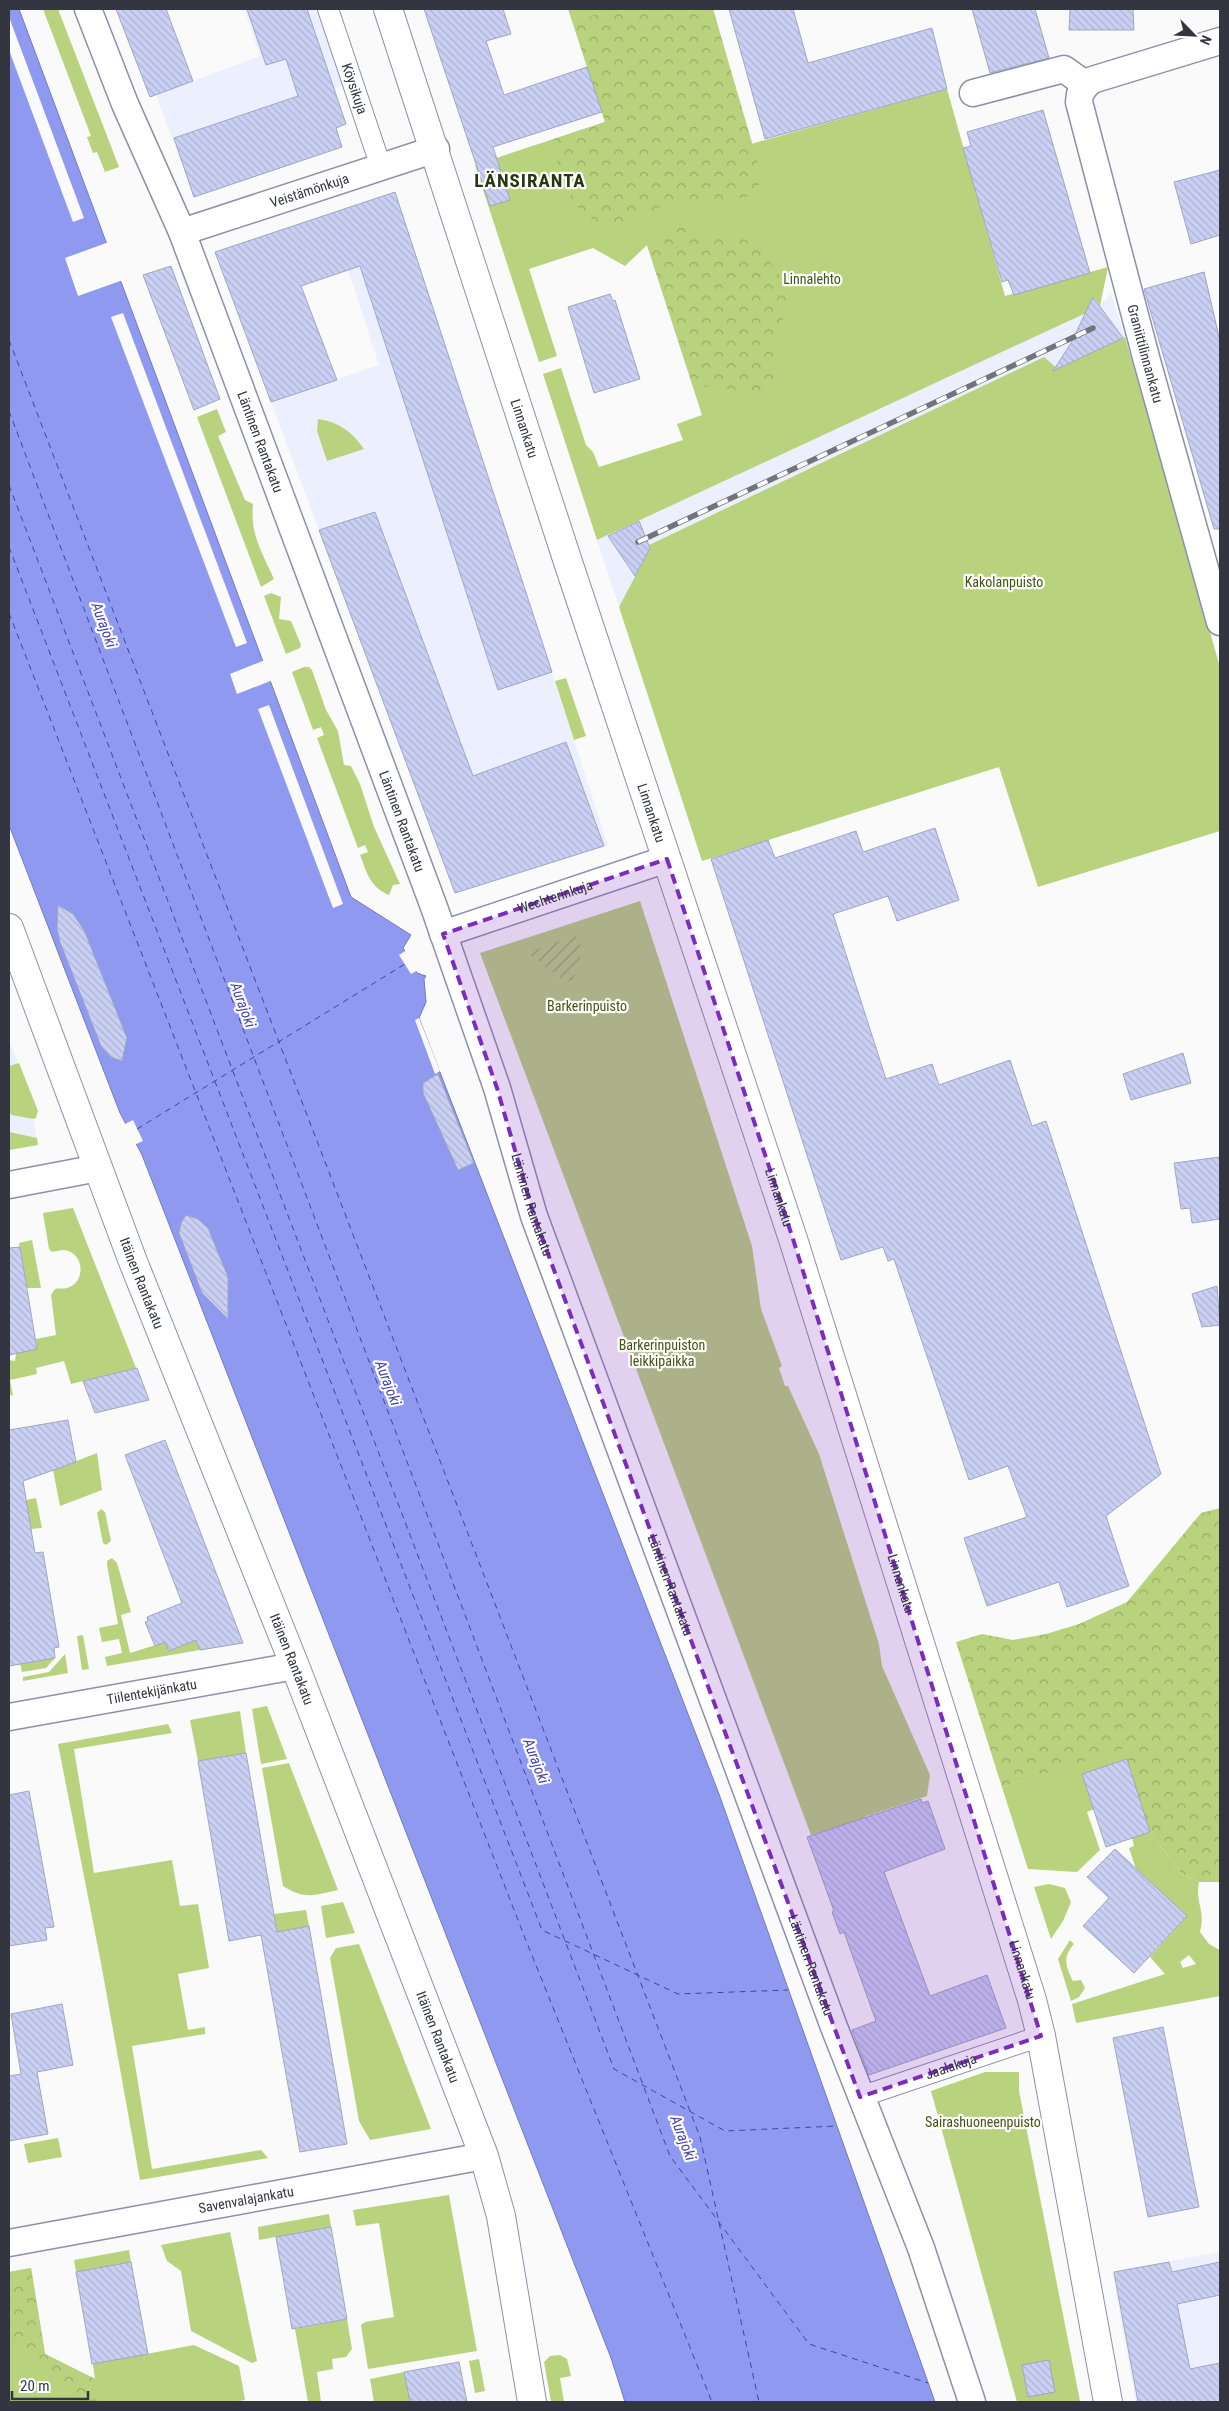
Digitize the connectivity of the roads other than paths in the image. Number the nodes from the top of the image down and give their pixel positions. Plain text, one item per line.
1 (88, 9) edge
2 (328, 9) edge
3 (388, 9) edge
4 (1220, 41) edge
5 (1086, 85) junction
6 (973, 93) dead end
7 (436, 150) junction
8 (381, 167) junction
9 (182, 232) junction
10 (1220, 622) edge
11 (667, 859) junction
12 (9, 928) edge
13 (443, 934) junction
14 (98, 1168) junction
15 (9, 1184) edge
16 (294, 1666) junction
17 (9, 1717) edge
18 (1041, 2036) junction
19 (860, 2097) junction
20 (484, 2156) junction
21 (9, 2242) edge
22 (532, 2402) edge
23 (972, 2402) edge
24 (1108, 2402) edge

1 - 9 street, Läntinen Rantakatu
2 - 8 street, Köysikuja
3 - 7 street, Linnankatu
4 - 5 street
5 - 6 street
5 - 10 street, Graniittilinnankatu
7 - 8 street, Veistämönkuja
7 - 11 street, Linnankatu
8 - 9 street, Veistämönkuja
9 - 13 street, Läntinen Rantakatu
11 - 13 street, Wechterinkuja
11 - 18 street, Linnankatu
12 - 14 street, Itäinen Rantakatu
13 - 19 street, Läntinen Rantakatu
14 - 15 street
14 - 16 street, Itäinen Rantakatu
16 - 17 street, Tiilentekijänkatu
16 - 20 street, Itäinen Rantakatu
18 - 19 street, Jaalakuja
18 - 24 street, Linnankatu
19 - 23 street, Läntinen Rantakatu
20 - 21 street, Savenvalajankatu
20 - 22 street, Itäinen Rantakatu

